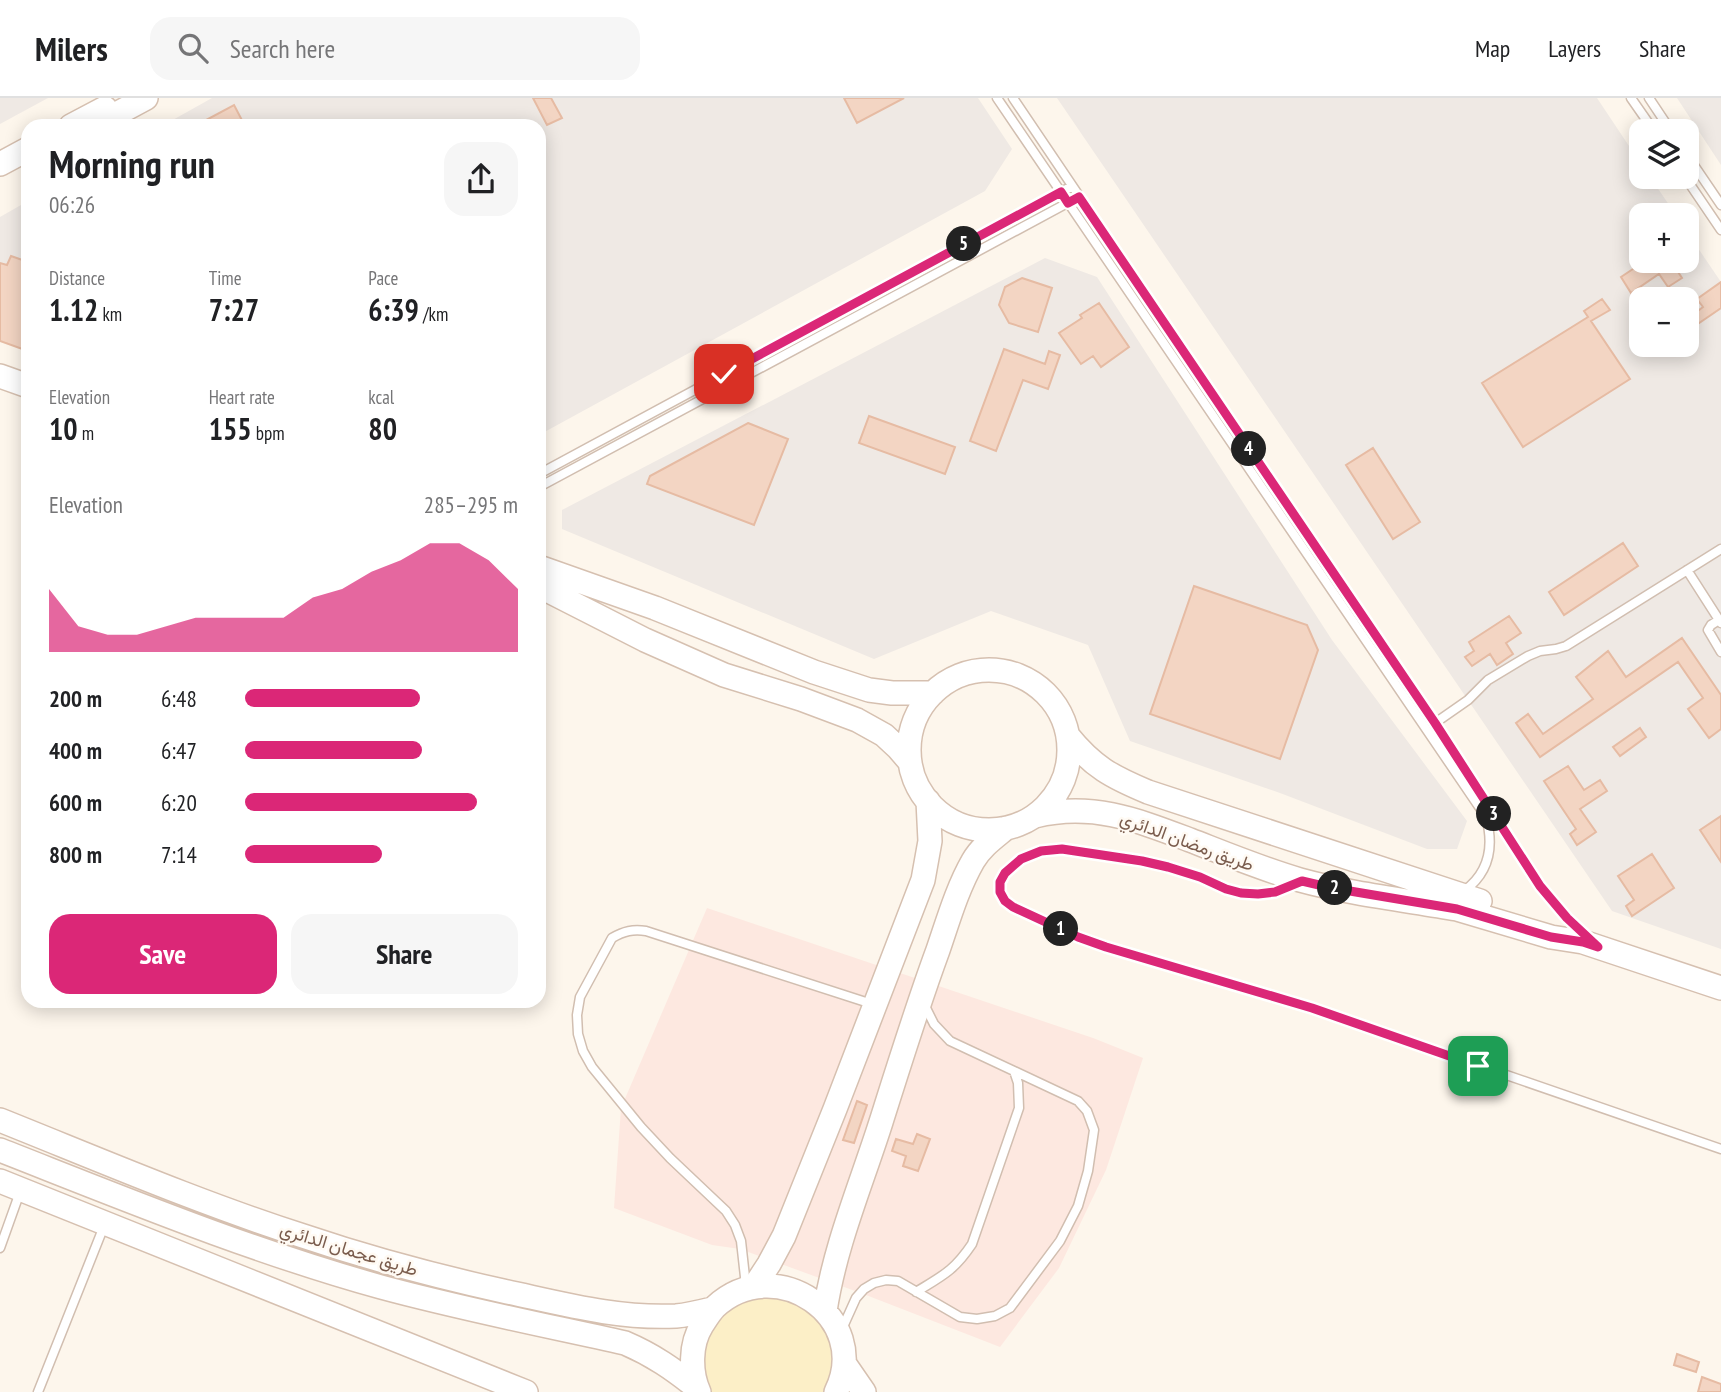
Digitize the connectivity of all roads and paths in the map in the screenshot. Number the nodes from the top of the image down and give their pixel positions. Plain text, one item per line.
1 (123, 98) edge
2 (146, 98) edge
3 (998, 98) edge
4 (1013, 98) edge
5 (1631, 98) edge
6 (1648, 98) edge
7 (84, 119) edge
8 (107, 119) edge
9 (1646, 119) edge
10 (1663, 119) edge
11 (21, 153) edge
12 (0, 164) edge
13 (21, 165) edge
14 (1699, 173) edge
15 (0, 176) edge
16 (1072, 186) junction
17 (1693, 189) edge
18 (1061, 192) junction
19 (1079, 197) junction
20 (1068, 203) junction
21 (1721, 205) edge
22 (1721, 230) edge
23 (0, 376) edge
24 (21, 384) edge
25 (546, 470) edge
26 (546, 483) edge
27 (1721, 549) edge
28 (546, 569) edge
29 (1687, 570) junction
30 (546, 590) edge
31 (1720, 621) edge
32 (1721, 652) edge
33 (933, 693) junction
34 (1435, 723) junction
35 (1068, 736) junction
36 (910, 762) junction
37 (928, 802) junction
38 (1035, 816) junction
39 (1006, 828) junction
40 (1302, 881) junction
41 (1459, 894) junction
42 (1591, 944) junction
43 (1721, 988) edge
44 (921, 997) junction
45 (873, 1010) junction
46 (1014, 1071) junction
47 (0, 1120) edge
48 (1721, 1149) edge
49 (0, 1150) edge
50 (10, 1185) edge
51 (105, 1223) junction
52 (0, 1248) edge
53 (750, 1287) junction
54 (916, 1292) junction
55 (712, 1310) junction
56 (825, 1311) junction
57 (839, 1335) junction
58 (844, 1363) junction
59 (698, 1390) edge
60 (38, 1392) edge
61 (526, 1392) edge
62 (836, 1392) edge
63 (864, 1392) edge

1 - 7 street
2 - 8 street
3 - 18 lane
4 - 16 lane
5 - 9 lane
6 - 10 lane
11 - 12 street
13 - 15 street
14 - 21 lane
16 - 18 lane
16 - 19 lane
17 - 22 lane
18 - 20 lane
18 - 25 lane
19 - 20 lane
19 - 34 lane
20 - 26 lane
20 - 41 lane
23 - 24 street
27 - 29 lane
28 - 33 street
29 - 31 lane
29 - 34 lane
30 - 36 street
31 - 32 lane
33 - 35 street
33 - 36 street
34 - 42 lane
35 - 38 street
35 - 41 street, طريق رمضان الدائري
36 - 37 street
37 - 39 street
37 - 45 street
38 - 39 street
38 - 40 street, طريق رمضان الدائري
39 - 44 street
40 - 42 street, طريق رمضان الدائري
40 - 48 lane
41 - 42 street, طريق رمضان الدائري
42 - 43 street, طريق رمضان الدائري
44 - 46 lane
44 - 56 street
45 - 53 street
45 - 53 lane
46 - 54 lane
46 - 54 lane
47 - 55 street, طريق عجمان الدائري
49 - 59 street, طريق عجمان الدائري
50 - 51 street
50 - 52 lane
51 - 60 lane
51 - 61 street
53 - 55 street
53 - 56 street
54 - 57 lane
55 - 59 street
56 - 57 street
57 - 58 street
58 - 62 street
58 - 63 street

